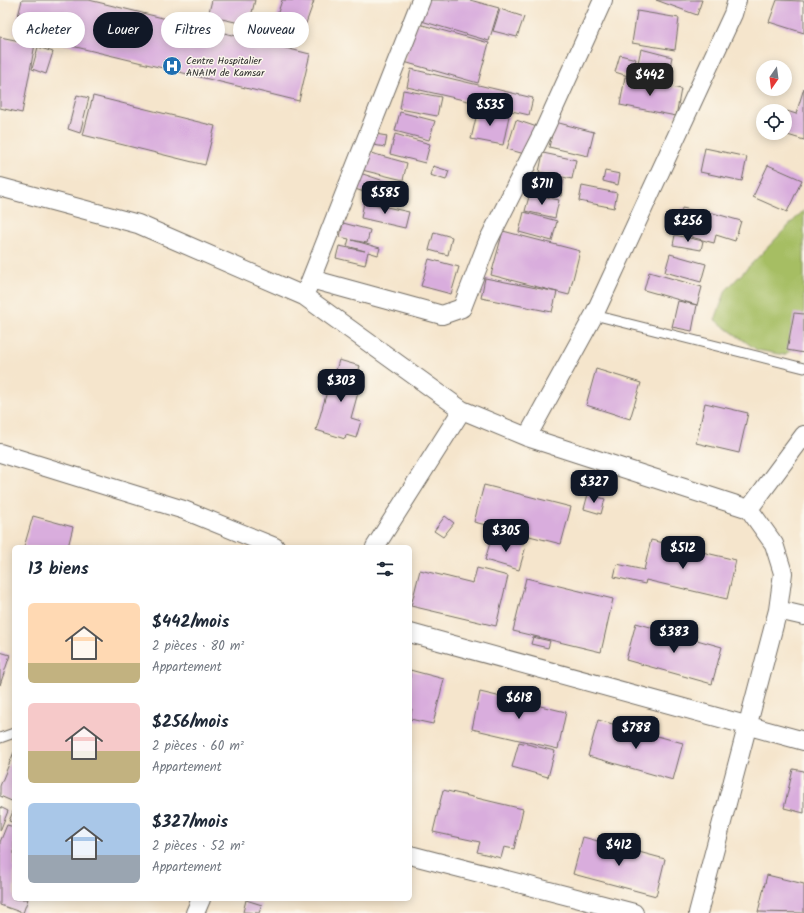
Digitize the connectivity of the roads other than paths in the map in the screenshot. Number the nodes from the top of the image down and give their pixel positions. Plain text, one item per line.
1 (421, 0) edge
2 (603, 0) edge
3 (737, 0) edge
4 (0, 187) edge
5 (308, 288) junction
6 (594, 315) junction
7 (804, 368) edge
8 (462, 410) junction
9 (804, 435) edge
10 (527, 437) junction
11 (0, 453) edge
12 (749, 509) junction
13 (270, 545) edge
14 (376, 545) edge
15 (778, 610) junction
16 (804, 616) edge
17 (412, 634) edge
18 (748, 726) junction
19 (12, 734) edge
20 (0, 738) edge
21 (804, 741) edge
22 (412, 856) edge
23 (200, 901) edge
24 (195, 913) edge
25 (634, 913) edge
26 (698, 913) edge

1 - 5 street
2 - 5 street
3 - 6 street
4 - 5 street
5 - 8 street
6 - 7 lane
6 - 10 street
8 - 10 street
8 - 14 street
9 - 12 street
10 - 12 street
11 - 13 street
12 - 15 street
15 - 16 street
15 - 18 street
17 - 18 street
18 - 21 street
18 - 26 street
19 - 20 lane
22 - 25 street
23 - 24 street

